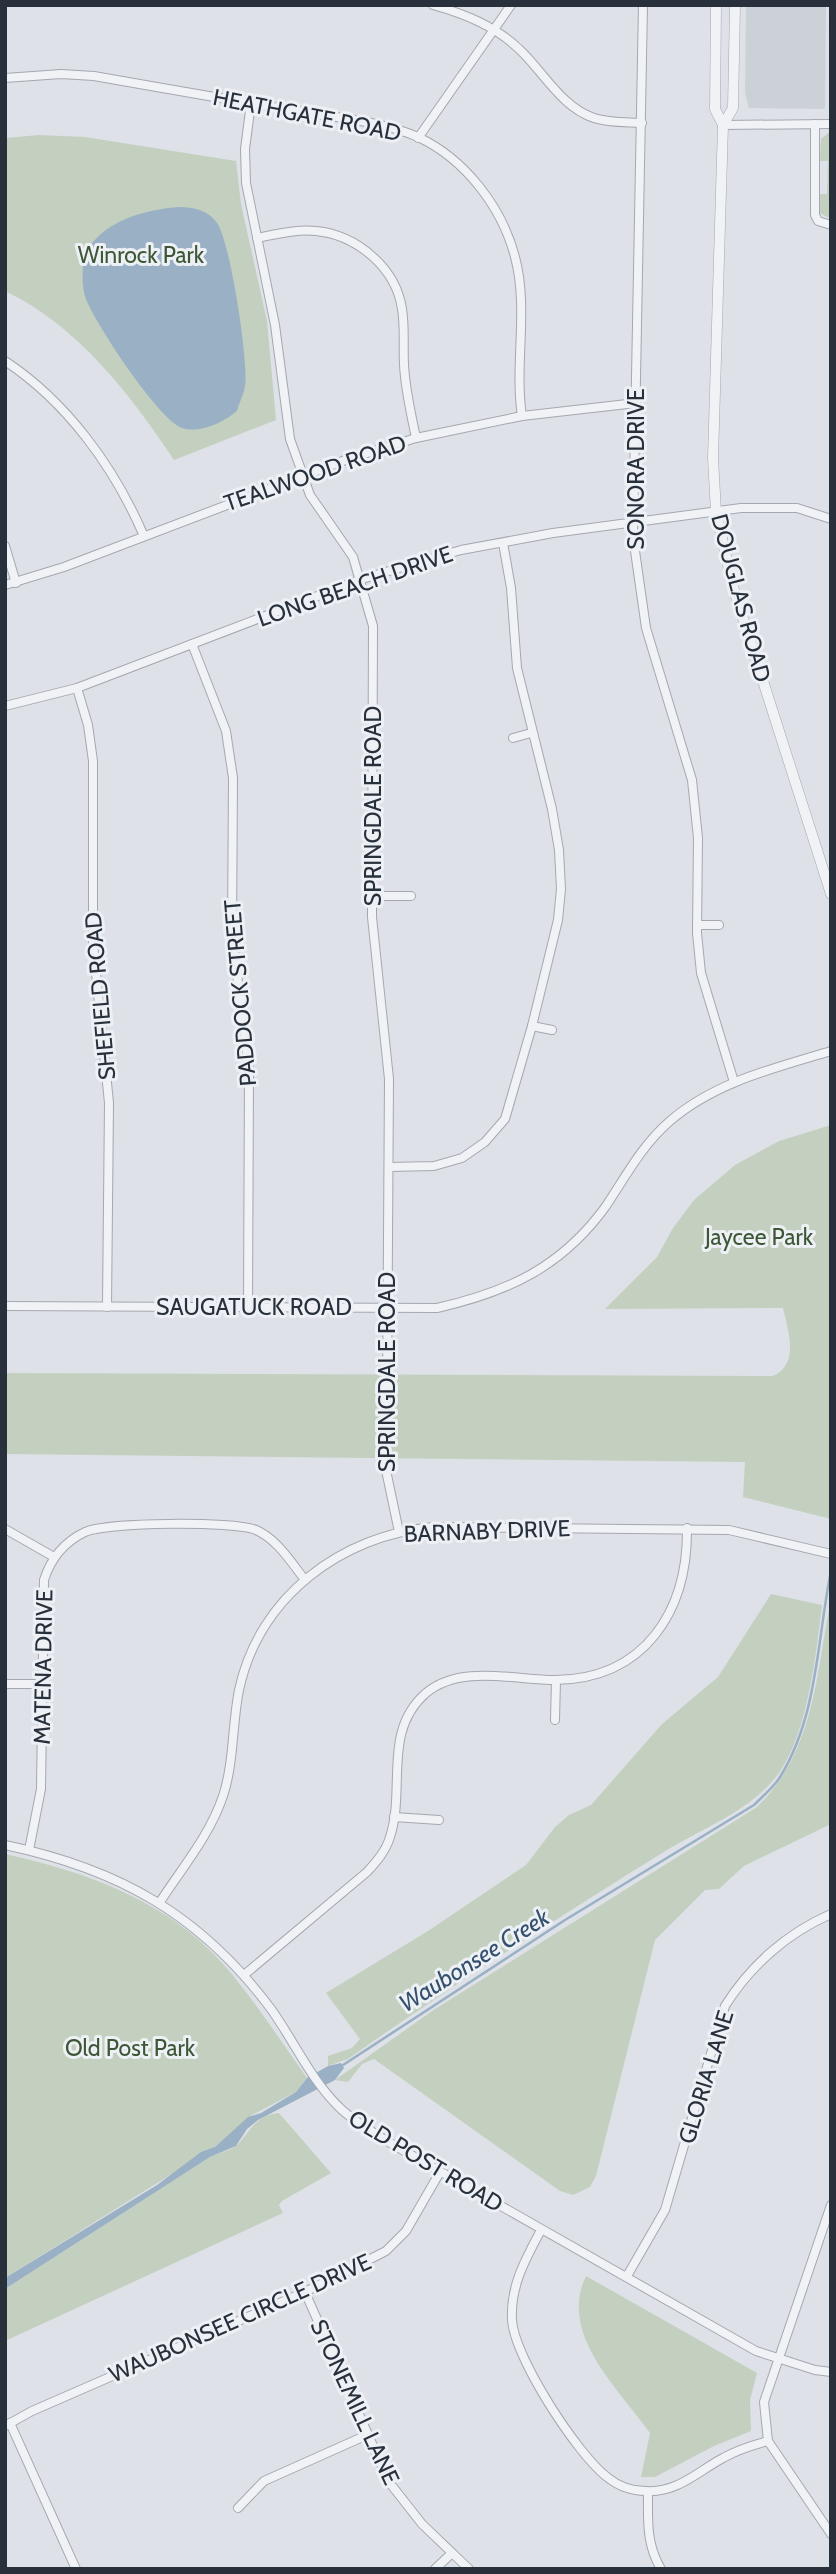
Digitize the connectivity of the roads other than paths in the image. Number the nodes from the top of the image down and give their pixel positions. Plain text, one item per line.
1 (433, 5) edge
2 (511, 5) edge
3 (643, 5) edge
4 (716, 5) edge
5 (735, 5) edge
6 (495, 30) junction
7 (5, 78) edge
8 (251, 103) junction
9 (642, 123) junction
10 (815, 124) junction
11 (831, 124) edge
12 (723, 125) junction
13 (418, 138) junction
14 (831, 225) edge
15 (257, 238) junction
16 (5, 360) edge
17 (636, 403) junction
18 (522, 416) junction
19 (416, 438) junction
20 (302, 475) junction
21 (716, 512) junction
22 (831, 519) edge
23 (634, 522) junction
24 (143, 534) junction
25 (503, 543) junction
26 (5, 546) edge
27 (362, 579) junction
28 (16, 583) junction
29 (5, 585) edge
30 (192, 644) junction
31 (77, 688) junction
32 (5, 706) edge
33 (531, 733) junction
34 (513, 738) dead end
35 (831, 894) edge
36 (372, 896) junction
37 (411, 896) dead end
38 (697, 925) junction
39 (719, 925) dead end
40 (532, 1026) junction
41 (552, 1030) dead end
42 (831, 1051) edge
43 (734, 1082) junction
44 (389, 1167) junction
45 (5, 1306) edge
46 (107, 1307) junction
47 (248, 1307) junction
48 (387, 1308) junction
49 (687, 1528) junction
50 (5, 1529) edge
51 (399, 1532) junction
52 (829, 1554) edge
53 (54, 1557) junction
54 (305, 1580) junction
55 (556, 1680) junction
56 (5, 1684) edge
57 (42, 1684) junction
58 (555, 1720) dead end
59 (394, 1817) junction
60 (439, 1820) dead end
61 (5, 1845) edge
62 (29, 1850) junction
63 (160, 1902) junction
64 (831, 1914) edge
65 (244, 1975) junction
66 (440, 2172) junction
67 (831, 2205) edge
68 (541, 2230) junction
69 (627, 2276) junction
70 (305, 2292) junction
71 (778, 2360) junction
72 (831, 2372) edge
73 (8, 2425) edge
74 (367, 2435) junction
75 (768, 2441) junction
76 (648, 2492) junction
77 (238, 2508) dead end
78 (831, 2534) edge
79 (453, 2553) junction
80 (76, 2569) edge
81 (435, 2569) edge
82 (469, 2569) edge
83 (661, 2569) edge

1 - 6 street
2 - 6 street
3 - 9 street, SONORA DRIVE
4 - 12 street, DOUGLAS ROAD
5 - 12 street, DOUGLAS ROAD
6 - 9 street
6 - 13 street
7 - 8 street, HEATHGATE ROAD
8 - 13 street, HEATHGATE ROAD
8 - 15 street, SPRINGDALE ROAD
9 - 17 street, SONORA DRIVE
10 - 11 street
10 - 12 street
10 - 14 street
12 - 21 street, DOUGLAS ROAD
13 - 18 street, HEATHGATE ROAD
15 - 19 street
15 - 20 street, SPRINGDALE ROAD
16 - 24 street
17 - 18 street, TEALWOOD ROAD
17 - 23 street, SONORA DRIVE
18 - 19 street, TEALWOOD ROAD
19 - 20 street, TEALWOOD ROAD
20 - 24 street, TEALWOOD ROAD
20 - 27 street, SPRINGDALE ROAD
21 - 22 street, LONG BEACH DRIVE
21 - 23 street, LONG BEACH DRIVE
21 - 35 street, DOUGLAS ROAD
23 - 25 street, LONG BEACH DRIVE
23 - 38 street, SONORA DRIVE
24 - 28 street, TEALWOOD ROAD
25 - 27 street, LONG BEACH DRIVE
25 - 33 street
26 - 28 street
27 - 30 street, LONG BEACH DRIVE
27 - 36 street, SPRINGDALE ROAD
28 - 29 street, TEALWOOD ROAD
30 - 31 street, LONG BEACH DRIVE
30 - 47 street, PADDOCK STREET
31 - 32 street, LONG BEACH DRIVE
31 - 46 street, SHEFIELD ROAD
33 - 34 street
33 - 40 street
36 - 37 street
36 - 44 street, SPRINGDALE ROAD
38 - 39 street
38 - 43 street, SONORA DRIVE
40 - 41 street
40 - 44 street
42 - 43 street, SAUGATUCK ROAD
43 - 48 street, SAUGATUCK ROAD
44 - 48 street, SPRINGDALE ROAD
45 - 46 street, SAUGATUCK ROAD
46 - 47 street, SAUGATUCK ROAD
47 - 48 street, SAUGATUCK ROAD
48 - 51 street, SPRINGDALE ROAD
49 - 51 street, BARNABY DRIVE
49 - 52 street, BARNABY DRIVE
49 - 55 street
50 - 53 street
51 - 54 street, BARNABY DRIVE
53 - 54 street, MATENA DRIVE
53 - 57 street, MATENA DRIVE
54 - 63 street, BARNABY DRIVE
55 - 58 street
55 - 59 street
56 - 57 street
57 - 62 street, MATENA DRIVE
59 - 60 street
59 - 65 street
61 - 62 street, OLD POST ROAD
62 - 63 street, OLD POST ROAD
63 - 65 street, OLD POST ROAD
64 - 69 street, GLORIA LANE
65 - 66 street, OLD POST ROAD
66 - 68 street, OLD POST ROAD
66 - 70 street, WAUBONSEE CIRCLE DRIVE
67 - 71 street
68 - 69 street, OLD POST ROAD
68 - 76 street
69 - 71 street, OLD POST ROAD
70 - 73 street, WAUBONSEE CIRCLE DRIVE
70 - 74 street, STONEMILL LANE
71 - 72 street, OLD POST ROAD
71 - 75 street
73 - 80 street
74 - 77 street
74 - 79 street, STONEMILL LANE
75 - 76 street
75 - 78 street
76 - 83 street
79 - 81 street
79 - 82 street, STONEMILL LANE

